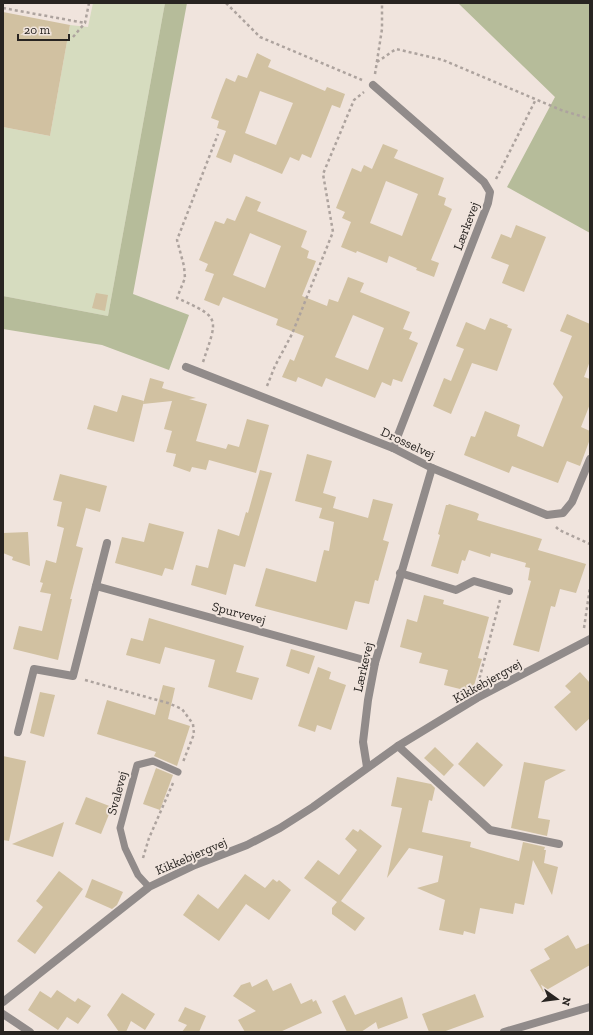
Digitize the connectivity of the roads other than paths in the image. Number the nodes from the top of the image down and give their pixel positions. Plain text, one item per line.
1 (374, 85) road end
2 (186, 367) dead end
3 (393, 448) junction
4 (590, 459) edge
5 (432, 468) junction
6 (107, 543) dead end
7 (400, 573) junction
8 (96, 586) junction
9 (506, 590) road end
10 (588, 641) edge
11 (375, 663) junction
12 (18, 732) dead end
13 (398, 746) junction
14 (367, 767) junction
15 (178, 772) dead end
16 (559, 844) dead end
17 (149, 887) junction
18 (3, 1002) edge
19 (590, 1007) edge
20 (3, 1014) edge
21 (30, 1032) edge
22 (504, 1032) edge

1 - 3 street, Lærkevej
2 - 3 street, Drosselvej
3 - 5 street, Drosselvej
4 - 5 street, Drosselvej
5 - 7 street, Lærkevej
6 - 8 street
7 - 9 street
7 - 11 street, Lærkevej
8 - 11 street, Spurvevej
8 - 12 street
10 - 13 street, Kikkebjergvej
11 - 14 street, Lærkevej
13 - 14 street, Kikkebjergvej
13 - 16 street
14 - 17 street, Kikkebjergvej
15 - 17 lane, Svalevej
17 - 18 street, Kikkebjergvej
19 - 22 street
20 - 21 street

